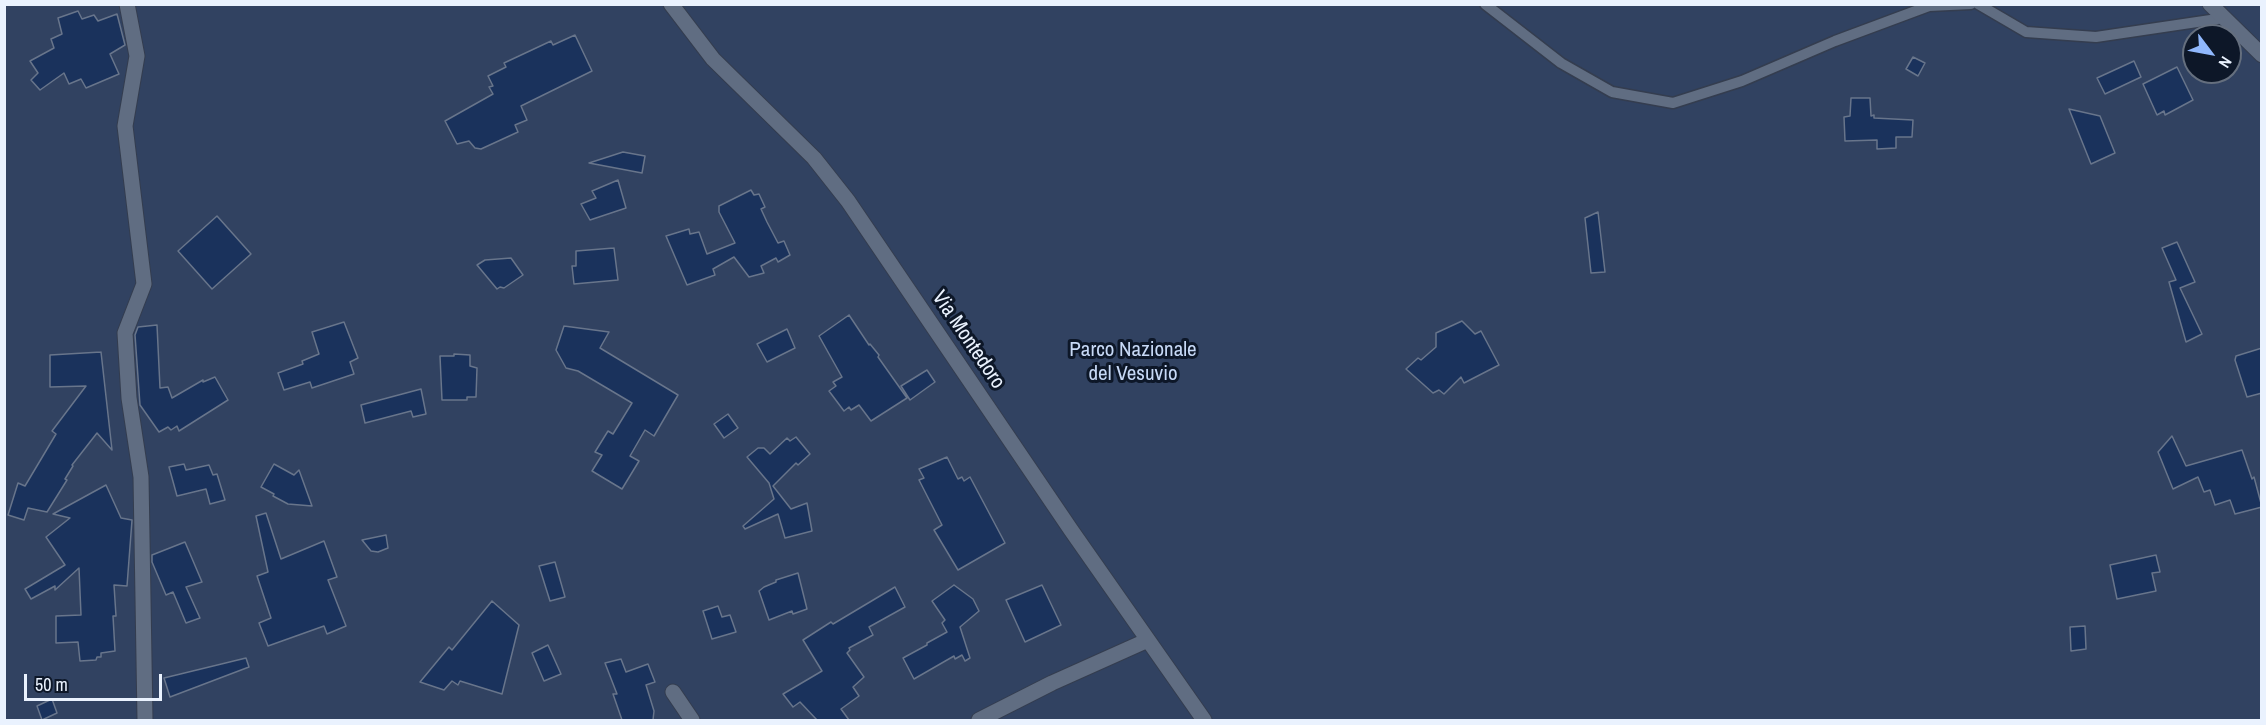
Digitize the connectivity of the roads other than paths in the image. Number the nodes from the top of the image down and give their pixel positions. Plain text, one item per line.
1 (127, 4) edge
2 (671, 4) edge
3 (1485, 4) edge
4 (1971, 4) edge
5 (1978, 4) edge
6 (2210, 4) edge
7 (2224, 18) junction
8 (2262, 55) edge
9 (1148, 640) junction
10 (673, 692) dead end
11 (145, 720) edge
12 (692, 720) edge
13 (979, 720) edge
14 (1204, 720) edge

1 - 11 street
2 - 9 street, Via Montedoro
3 - 4 lane
5 - 7 lane
6 - 7 street
7 - 8 street
9 - 13 street
9 - 14 street, Via Montedoro
10 - 12 street

